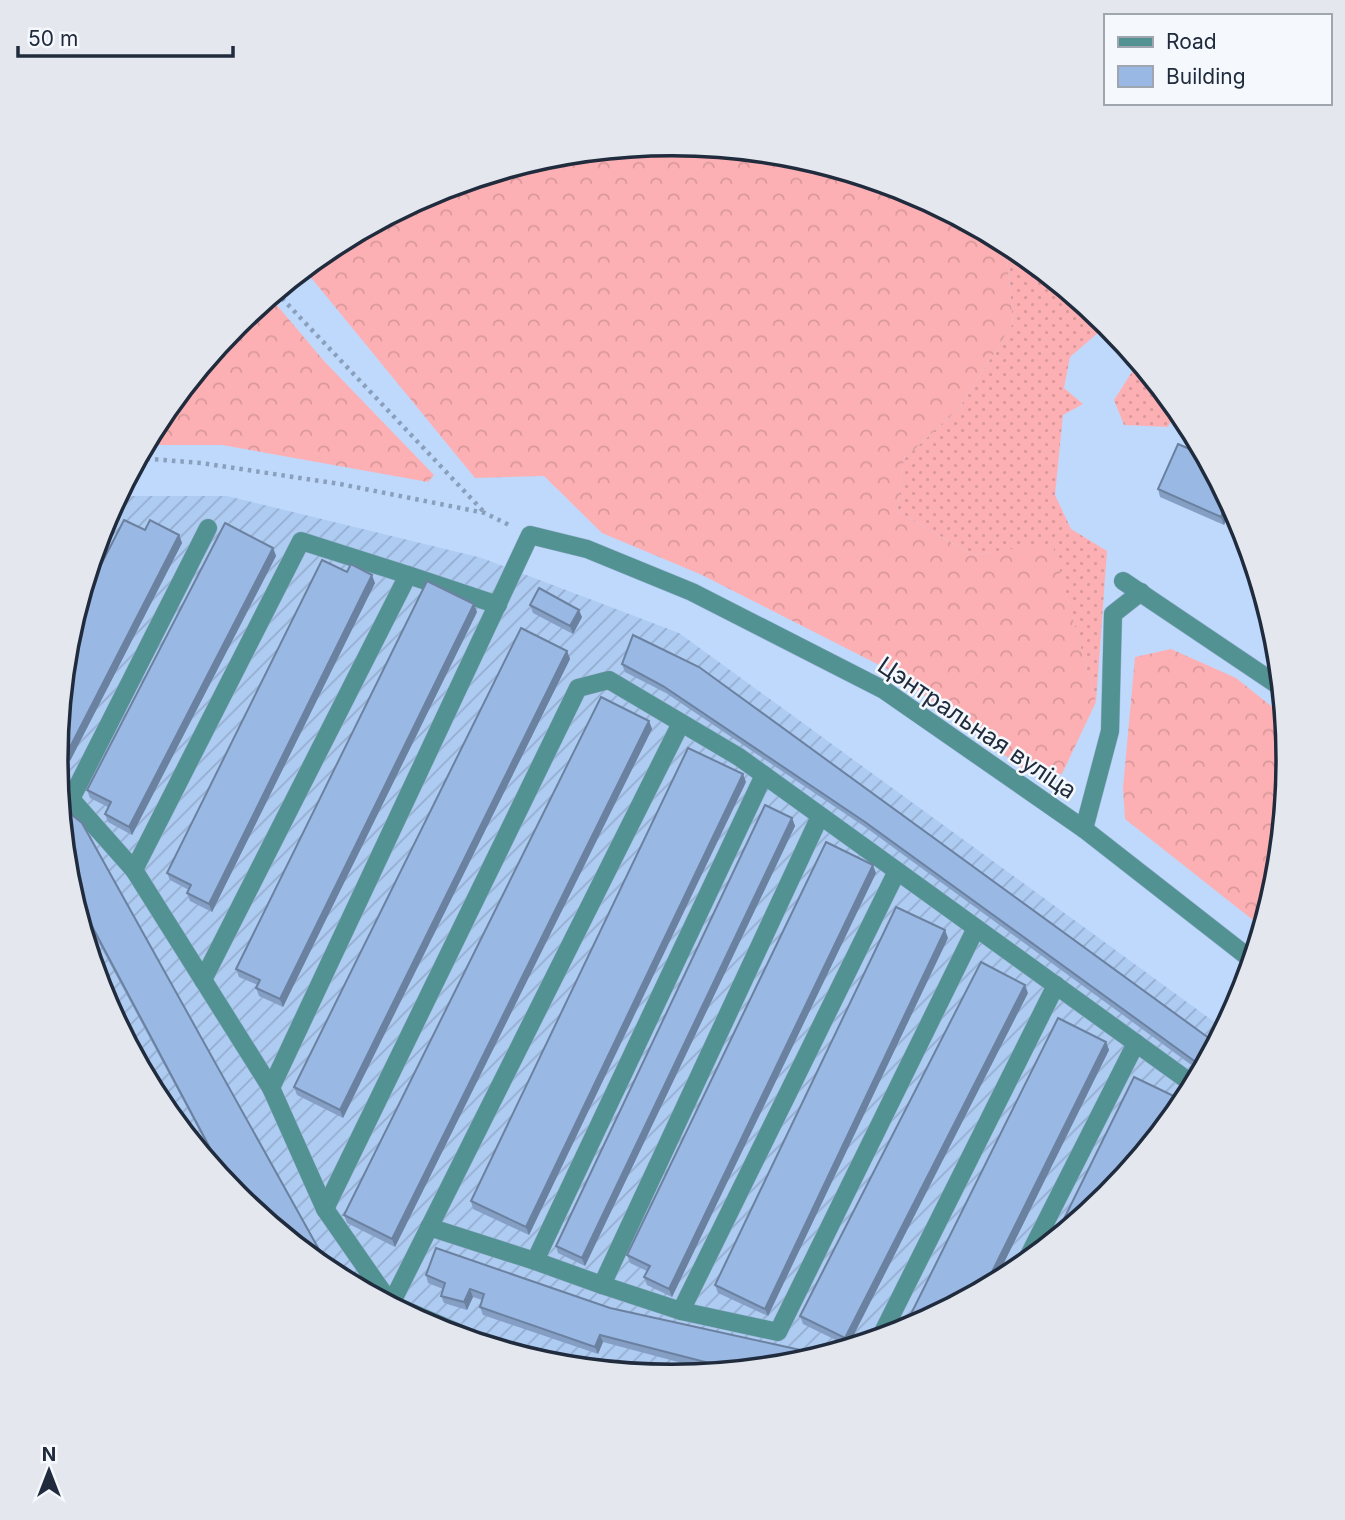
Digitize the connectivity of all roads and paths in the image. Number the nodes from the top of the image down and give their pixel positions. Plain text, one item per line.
1 (283, 299) edge
2 (149, 459) edge
3 (485, 513) junction
4 (208, 528) dead end
5 (530, 535) junction
6 (408, 575) junction
7 (1123, 581) dead end
8 (1140, 592) junction
9 (498, 606) junction
10 (1272, 681) edge
11 (681, 723) junction
12 (764, 775) junction
13 (69, 786) edge
14 (70, 799) edge
15 (820, 816) junction
16 (1084, 830) junction
17 (134, 870) junction
18 (897, 871) junction
19 (976, 928) junction
20 (1245, 955) edge
21 (203, 980) junction
22 (1056, 985) junction
23 (1136, 1043) junction
24 (1186, 1079) edge
25 (271, 1088) junction
26 (326, 1209) junction
27 (429, 1227) junction
28 (1035, 1242) edge
29 (535, 1261) junction
30 (602, 1285) junction
31 (381, 1289) edge
32 (395, 1296) edge
33 (681, 1311) junction
34 (887, 1325) edge

1 - 3 path
2 - 3 path
3 - 5 path
4 - 13 street
5 - 9 street
5 - 16 street, Цэнтральная вуліца
6 - 9 street
6 - 17 street
6 - 21 street
7 - 8 street
8 - 10 street
8 - 16 street
9 - 25 street
11 - 12 street
11 - 26 street
11 - 27 street
12 - 15 street
12 - 29 street
14 - 17 street
15 - 18 street
15 - 30 street
16 - 20 street, Цэнтральная вуліца
17 - 21 street
18 - 19 street
18 - 33 street
19 - 22 street
19 - 33 street
21 - 25 street
22 - 23 street
22 - 34 street
23 - 24 street
23 - 28 street
25 - 26 street
26 - 31 street
27 - 29 street
27 - 32 street
29 - 30 street
30 - 33 street

